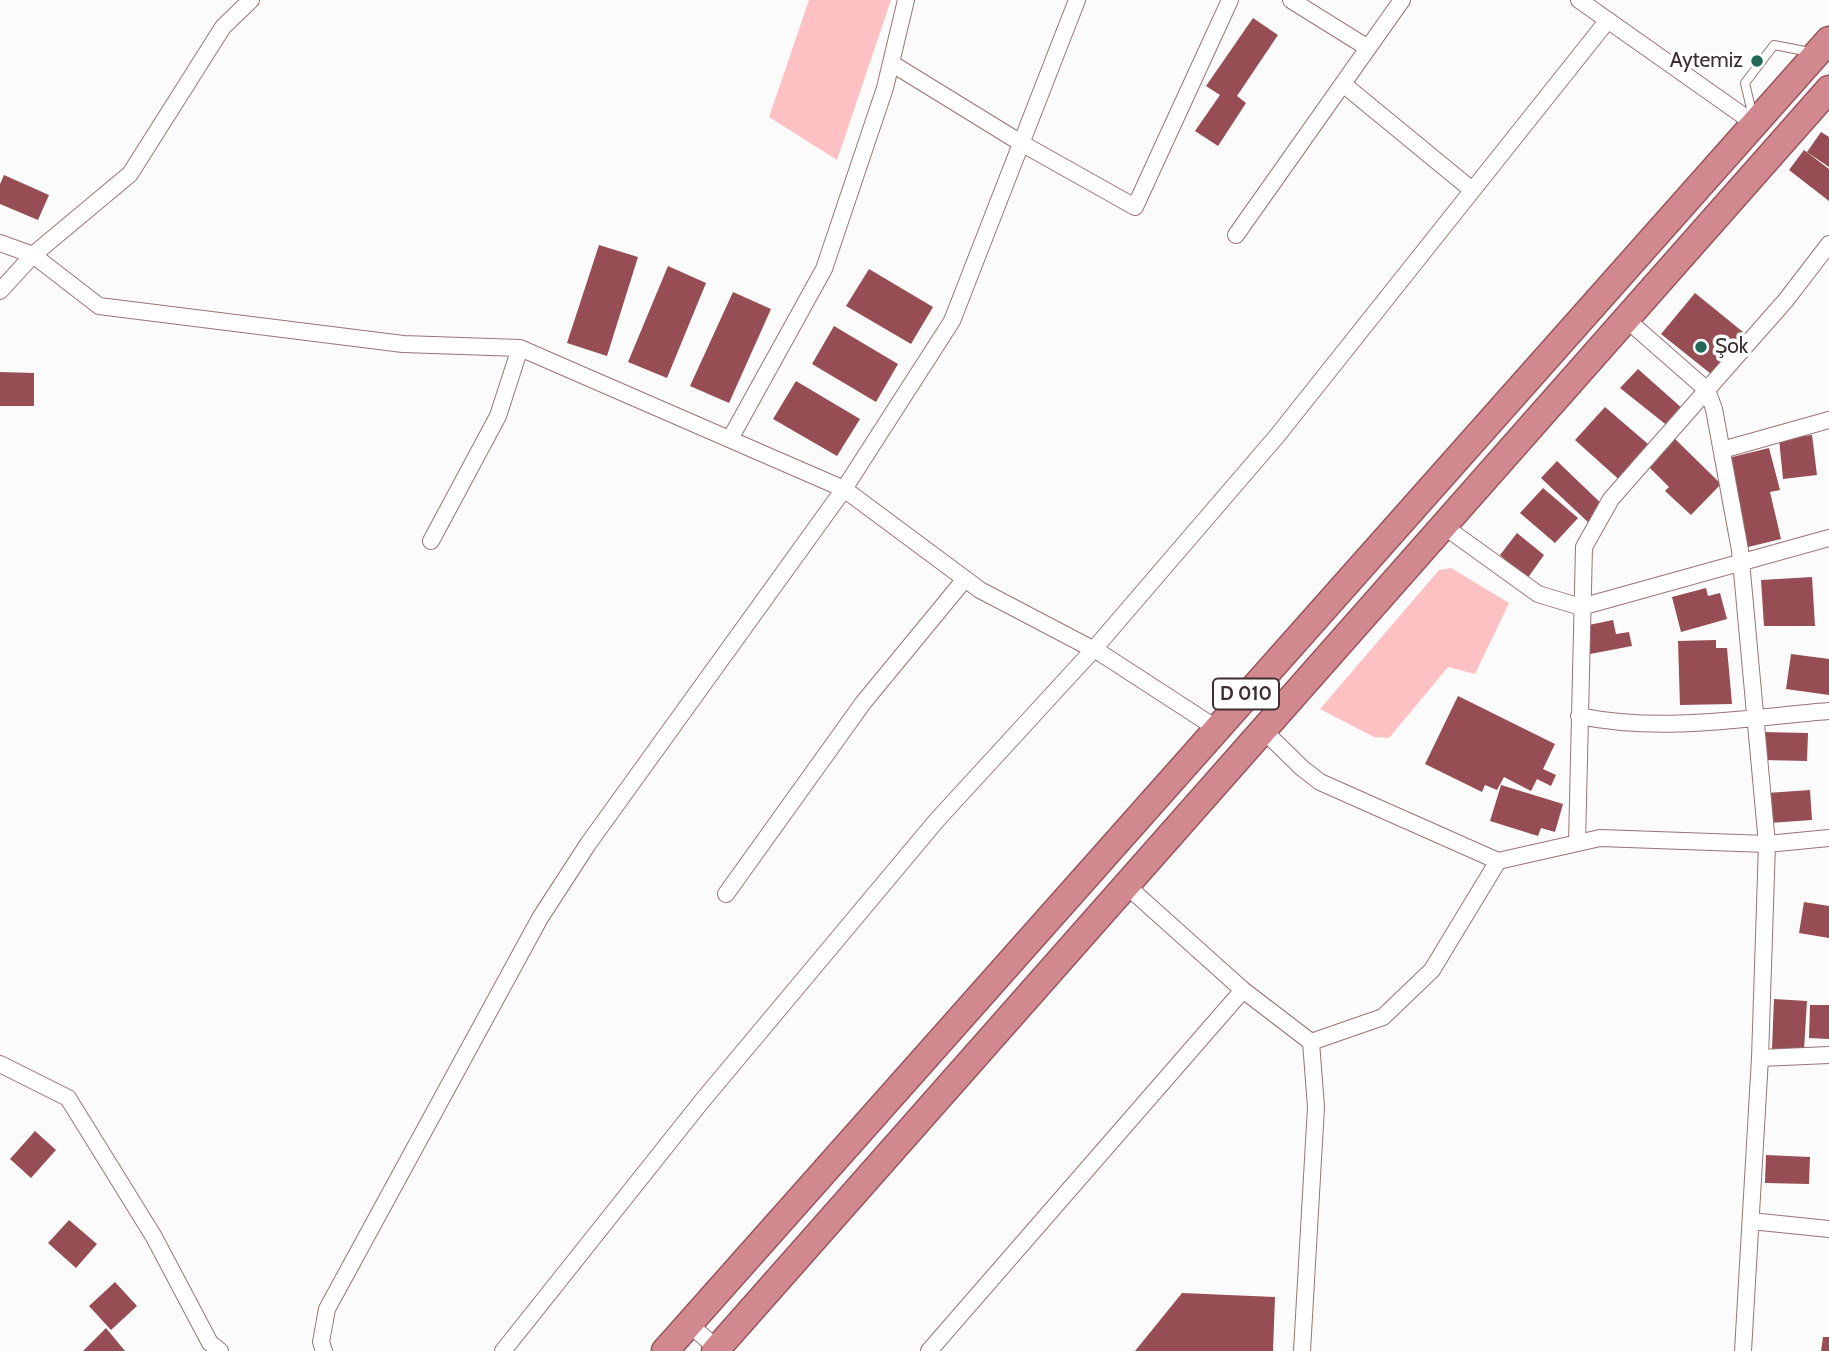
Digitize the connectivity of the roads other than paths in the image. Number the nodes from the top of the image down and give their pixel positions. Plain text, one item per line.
1 (251, 0) edge
2 (906, 0) edge
3 (1077, 0) edge
4 (1230, 0) edge
5 (1291, 0) edge
6 (1402, 0) edge
7 (1579, 0) edge
8 (1608, 20) junction
9 (1823, 47) edge
10 (1368, 48) junction
11 (891, 63) junction
12 (1343, 84) junction
13 (1829, 89) edge
14 (1755, 124) junction
15 (1021, 143) junction
16 (1472, 190) junction
17 (1236, 235) dead end
18 (0, 243) edge
19 (1829, 244) edge
20 (33, 255) junction
21 (0, 292) edge
22 (1626, 319) junction
23 (520, 348) junction
24 (1707, 390) junction
25 (1829, 420) edge
26 (730, 439) junction
27 (1722, 450) junction
28 (844, 489) junction
29 (1445, 527) junction
30 (1829, 538) edge
31 (431, 541) dead end
32 (1742, 563) junction
33 (965, 579) junction
34 (1581, 607) junction
35 (1094, 649) junction
36 (1829, 711) edge
37 (1579, 716) junction
38 (1756, 717) junction
39 (1216, 727) junction
40 (1264, 731) junction
41 (1829, 838) edge
42 (1577, 843) junction
43 (1767, 844) junction
44 (1498, 861) junction
45 (1128, 886) junction
46 (726, 894) dead end
47 (1243, 990) junction
48 (1311, 1042) junction
49 (1829, 1055) edge
50 (1760, 1058) junction
51 (0, 1064) edge
52 (1751, 1221) junction
53 (1829, 1229) edge
54 (689, 1324) junction
55 (717, 1350) edge
56 (220, 1351) edge
57 (324, 1351) edge
58 (503, 1351) edge
59 (665, 1351) edge
60 (929, 1351) edge
61 (1301, 1351) edge
62 (1743, 1351) edge

1 - 20 street
2 - 11 street
3 - 15 street
4 - 15 street
5 - 10 street
6 - 10 street
7 - 8 street
8 - 14 street
8 - 16 street
9 - 14 highway, D 010
9 - 14 lane
10 - 12 street
11 - 15 street
11 - 26 street
12 - 16 street
12 - 17 street
13 - 22 highway, D 010
14 - 39 highway, D 010
15 - 28 street
16 - 35 street
18 - 20 street
19 - 24 street
20 - 21 street
20 - 23 street
22 - 24 street
22 - 29 highway, D 010
23 - 26 street
23 - 31 street
24 - 27 street
24 - 34 street
25 - 27 street
26 - 28 street
27 - 32 street
28 - 33 street
28 - 57 street
29 - 34 street
29 - 40 highway, D 010
30 - 32 street
32 - 34 street
32 - 38 street
33 - 35 street
33 - 46 street
34 - 37 street
35 - 39 street
35 - 58 street
36 - 38 street
37 - 38 street
37 - 42 street
38 - 43 street
39 - 54 highway, D 010
40 - 44 street
40 - 45 highway, D 010
41 - 43 street
42 - 43 street
42 - 44 street
43 - 50 street
44 - 48 street
45 - 47 street
45 - 55 highway, D 010
47 - 48 street
47 - 60 street
48 - 61 street
49 - 50 street
50 - 52 street
51 - 56 street
52 - 53 street
52 - 62 street
54 - 55 street
54 - 59 highway, D 010

